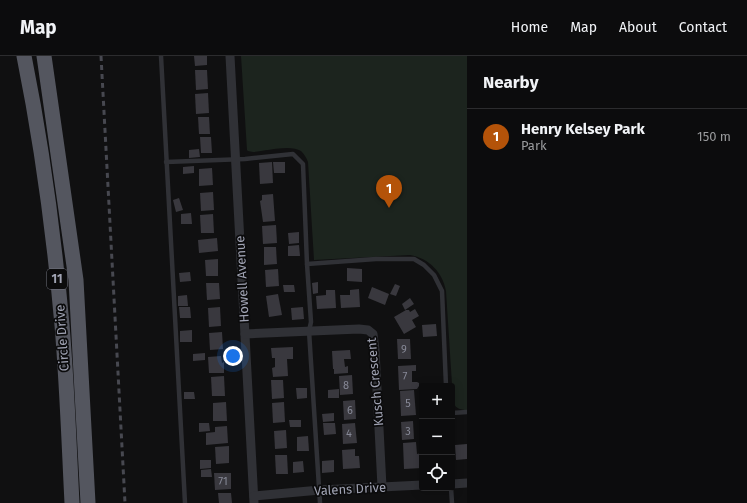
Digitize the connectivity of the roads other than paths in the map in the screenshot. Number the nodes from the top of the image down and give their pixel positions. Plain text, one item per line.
1 (24, 56) edge
2 (44, 56) edge
3 (161, 56) edge
4 (230, 56) edge
5 (235, 159) junction
6 (166, 162) junction
7 (307, 264) junction
8 (309, 331) junction
9 (245, 334) junction
10 (446, 383) edge
11 (467, 412) edge
12 (455, 413) edge
13 (467, 483) edge
14 (455, 484) edge
15 (419, 485) edge
16 (382, 487) junction
17 (320, 490) junction
18 (451, 491) edge
19 (254, 500) edge
20 (72, 503) edge
21 (88, 503) edge
22 (185, 503) edge
23 (320, 503) edge
24 (452, 503) edge

1 - 20 highway, Circle Drive / 11
2 - 21 highway, Circle Drive / 11
3 - 6 lane
4 - 5 street, Howell Avenue
5 - 6 lane
5 - 7 lane
5 - 9 street, Howell Avenue
6 - 22 lane
7 - 8 lane
7 - 10 lane
8 - 9 street, Kusch Crescent
8 - 16 street, Kusch Crescent
8 - 17 lane
9 - 19 street, Howell Avenue
11 - 12 lane
13 - 14 street
15 - 16 street, Valens Drive
16 - 17 street, Valens Drive
17 - 19 street, Valens Drive
17 - 23 lane
18 - 24 lane

